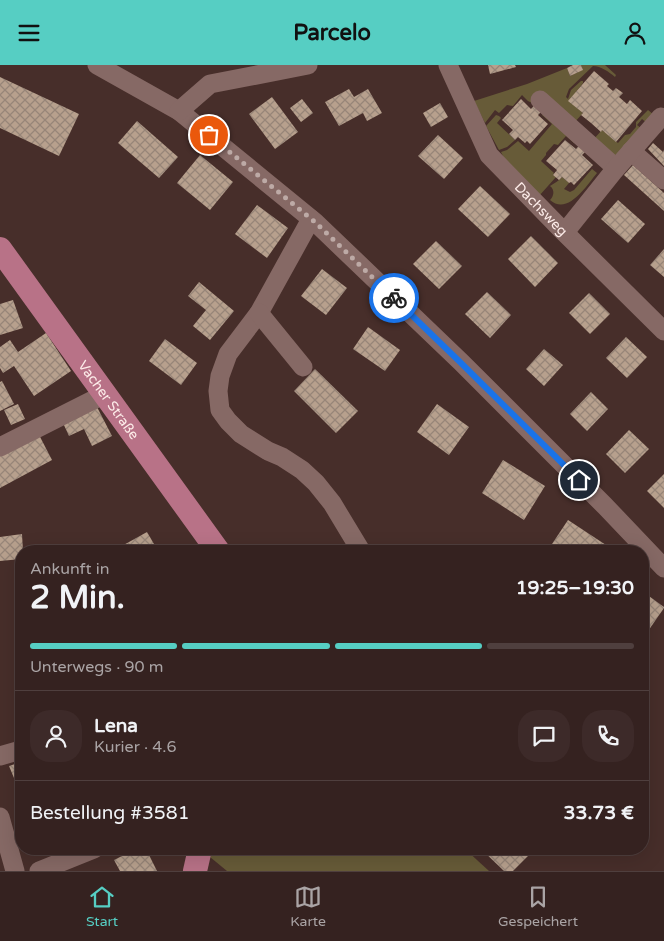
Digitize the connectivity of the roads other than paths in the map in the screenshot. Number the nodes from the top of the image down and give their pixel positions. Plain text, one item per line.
1 (97, 65) edge
2 (308, 65) edge
3 (448, 65) edge
4 (540, 100) dead end
5 (179, 111) junction
6 (661, 117) dead end
7 (631, 151) junction
8 (616, 168) junction
9 (664, 180) edge
10 (310, 219) junction
11 (565, 233) junction
12 (0, 250) edge
13 (259, 313) junction
14 (664, 331) edge
15 (303, 367) dead end
16 (105, 394) junction
17 (0, 447) edge
18 (214, 545) edge
19 (357, 545) edge
20 (637, 545) edge
21 (649, 558) edge
22 (664, 568) edge
23 (15, 752) edge
24 (0, 756) edge
25 (0, 817) edge
26 (79, 855) edge
27 (199, 855) edge
28 (15, 871) edge
29 (39, 871) edge
30 (195, 871) edge

1 - 5 street
2 - 5 street
3 - 11 street, Dachsweg
4 - 8 street
5 - 10 street
6 - 7 street
7 - 8 street
7 - 9 street
8 - 11 street
10 - 13 street
10 - 20 street
11 - 14 street, Dachsweg
12 - 16 main road, Vacher Straße
13 - 15 street
13 - 19 street
16 - 17 street
16 - 18 main road, Vacher Straße
21 - 22 street
23 - 24 street
25 - 28 street
26 - 29 street
27 - 30 main road

